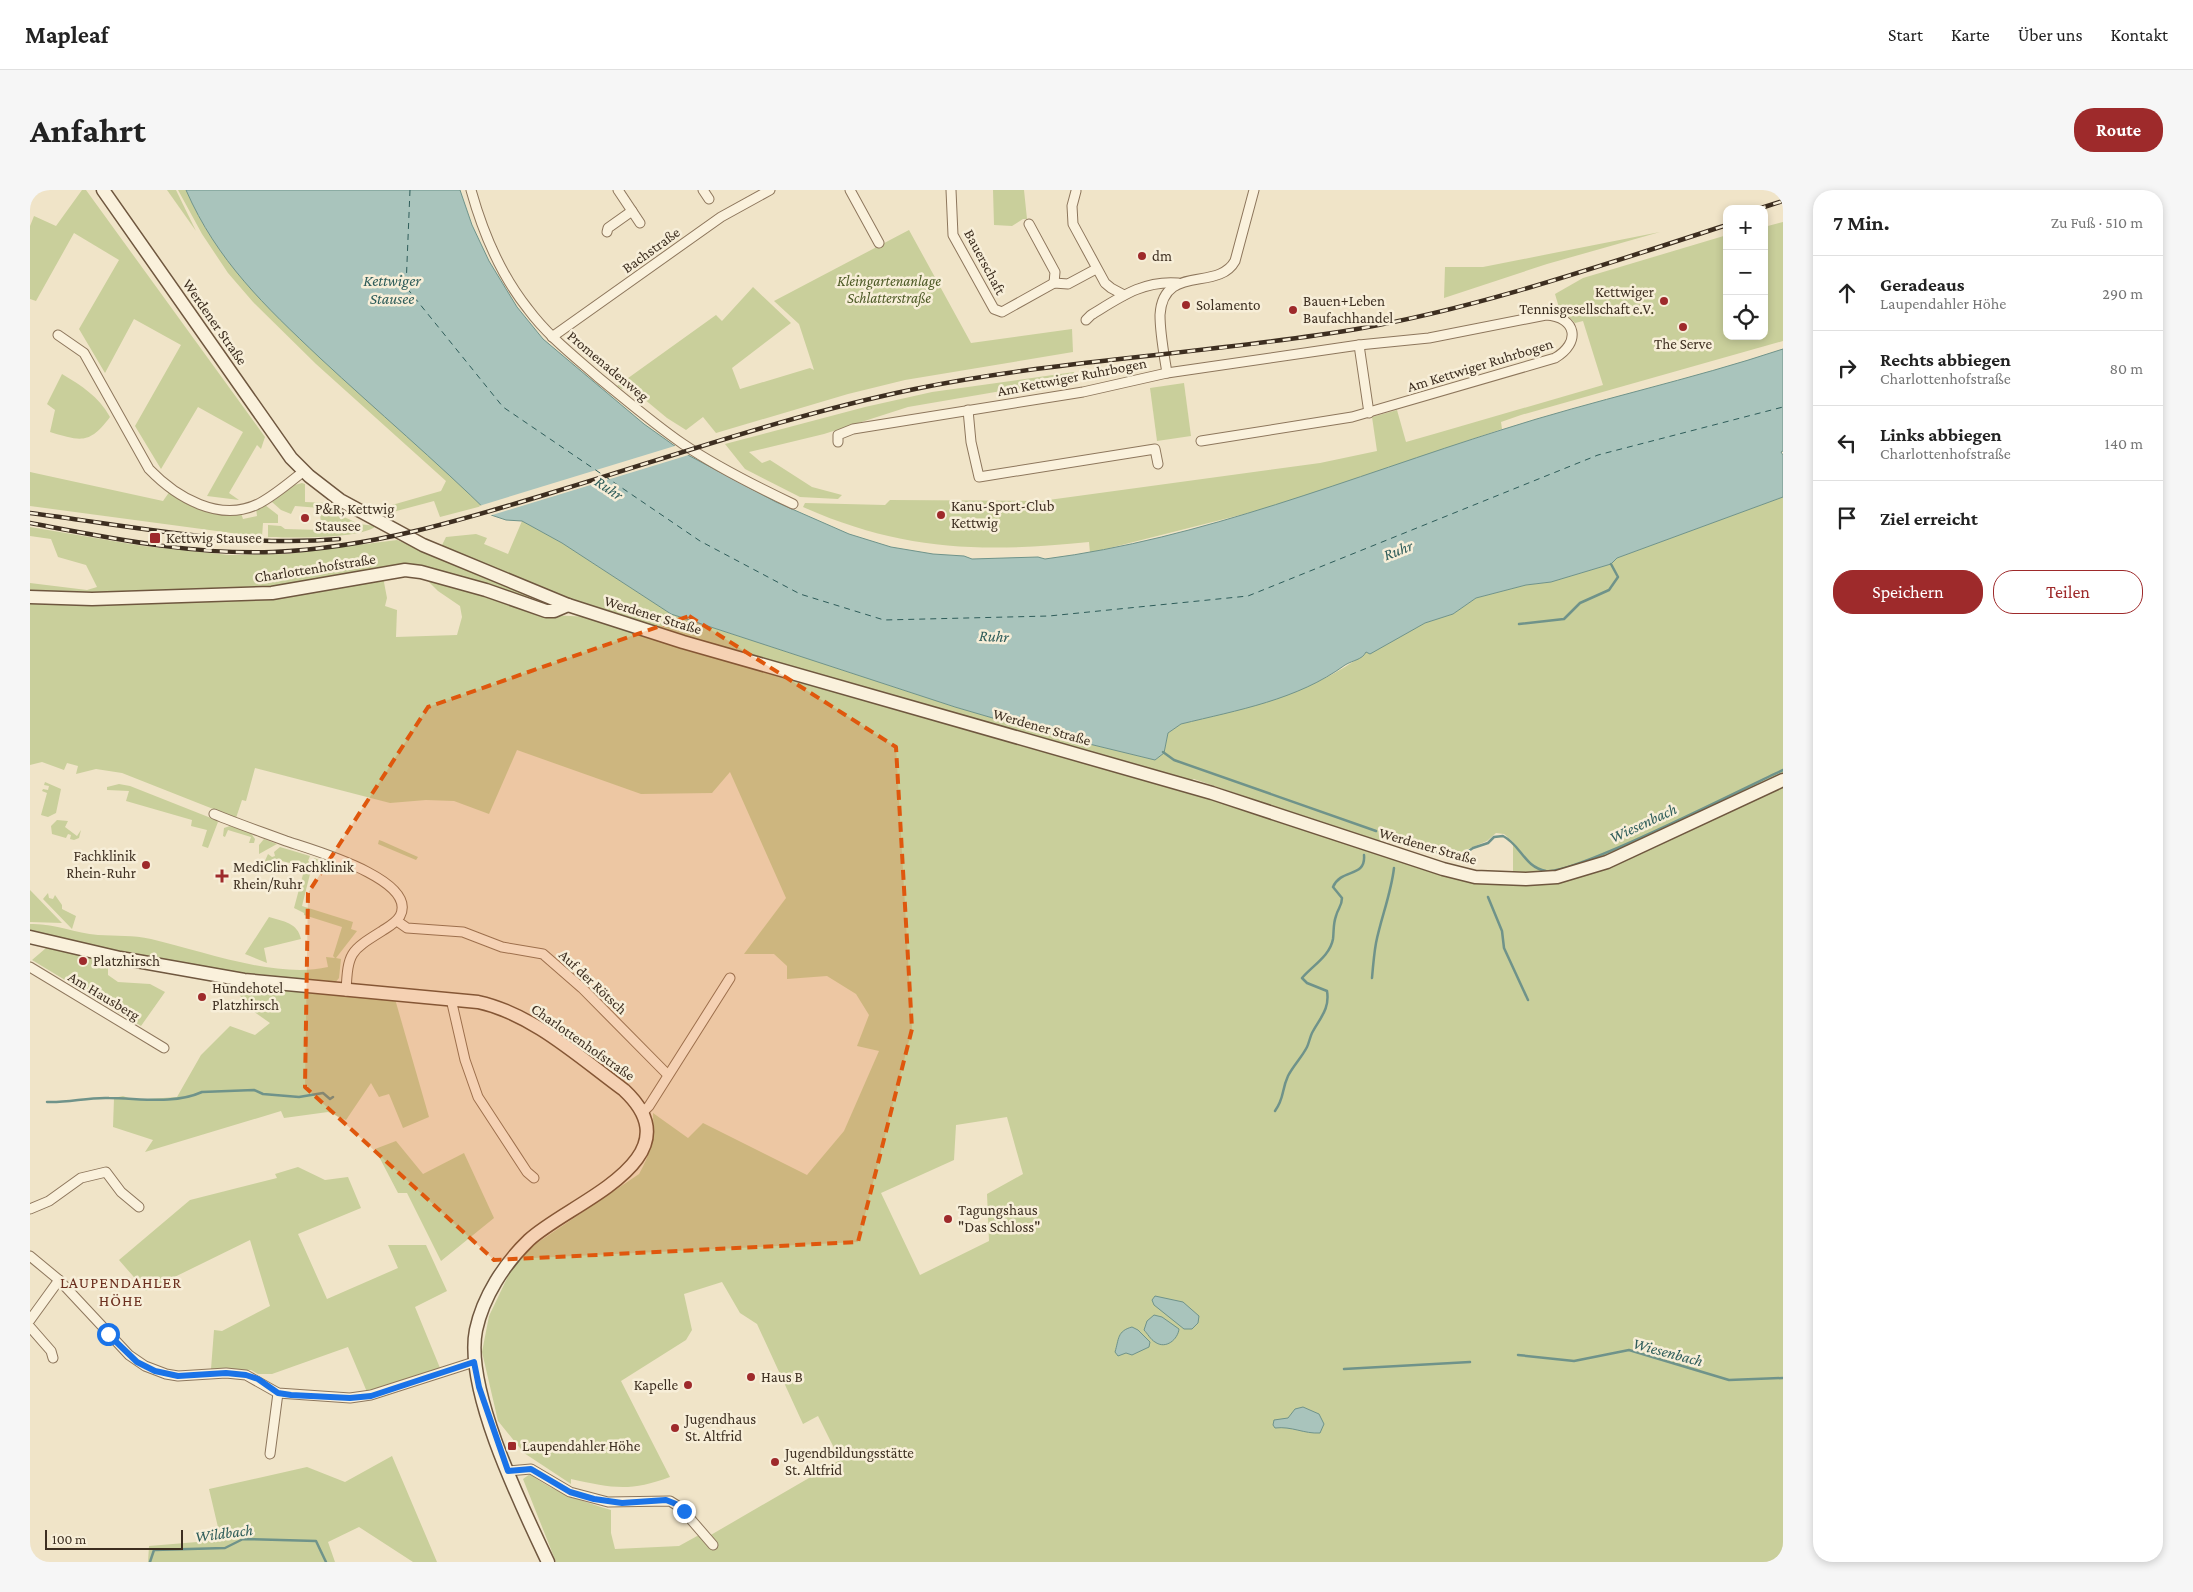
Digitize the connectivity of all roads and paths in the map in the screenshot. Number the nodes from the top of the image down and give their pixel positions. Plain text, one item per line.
1 (103, 190) edge
2 (471, 190) edge
3 (618, 190) edge
4 (703, 190) edge
5 (770, 190) edge
6 (850, 190) edge
7 (951, 190) edge
8 (1254, 190) edge
9 (1076, 191) dead end
10 (709, 199) dead end
11 (632, 211) junction
12 (640, 223) dead end
13 (1029, 224) dead end
14 (607, 232) dead end
15 (879, 243) dead end
16 (1096, 268) junction
17 (1054, 283) junction
18 (1178, 283) junction
19 (1124, 295) junction
20 (1086, 320) dead end
21 (58, 335) dead end
22 (552, 337) junction
23 (1360, 345) junction
24 (1167, 373) junction
25 (968, 410) junction
26 (1369, 413) junction
27 (1201, 441) dead end
28 (838, 442) dead end
29 (1158, 464) dead end
30 (304, 471) junction
31 (793, 504) dead end
32 (30, 597) edge
33 (568, 604) junction
34 (1783, 780) edge
35 (214, 814) dead end
36 (397, 921) junction
37 (30, 937) edge
38 (30, 967) edge
39 (730, 978) dead end
40 (346, 991) junction
41 (450, 1000) junction
42 (164, 1048) dead end
43 (668, 1075) junction
44 (643, 1112) junction
45 (534, 1178) dead end
46 (139, 1208) dead end
47 (30, 1209) edge
48 (30, 1256) edge
49 (59, 1280) junction
50 (30, 1320) edge
51 (30, 1327) edge
52 (53, 1358) dead end
53 (474, 1362) junction
54 (278, 1393) junction
55 (270, 1454) dead end
56 (508, 1471) junction
57 (713, 1545) dead end
58 (548, 1562) edge

1 - 30 main road, Werdener Straße
2 - 22 street, Promenadenweg
3 - 11 street
4 - 10 street
5 - 22 street, Bachstraße
6 - 15 street
7 - 17 street, Bauerschaft
8 - 18 street
9 - 16 street
11 - 12 street
11 - 14 street
13 - 17 street
16 - 17 street, Bauerschaft
16 - 19 street
18 - 19 street
18 - 24 street
19 - 20 street
21 - 30 street
22 - 31 street, Promenadenweg
23 - 24 street, Am Kettwiger Ruhrbogen
23 - 26 street
23 - 26 street, Am Kettwiger Ruhrbogen
24 - 25 street, Am Kettwiger Ruhrbogen
25 - 28 street, Am Kettwiger Ruhrbogen
25 - 29 street
26 - 27 street, Am Kettwiger Ruhrbogen
30 - 33 main road, Werdener Straße
32 - 33 main road, Charlottenhofstraße
33 - 34 main road, Werdener Straße
35 - 36 street
36 - 40 street
36 - 43 street, Auf der Rötsch
37 - 40 main road, Charlottenhofstraße
38 - 42 street, Am Hausberg
39 - 43 street
40 - 41 main road, Charlottenhofstraße
41 - 44 main road, Charlottenhofstraße
41 - 45 street
43 - 44 street
44 - 53 main road
46 - 47 street
48 - 49 street
49 - 50 street
49 - 54 street
51 - 52 street
53 - 54 street
53 - 56 main road
54 - 55 street
56 - 57 street
56 - 58 main road

